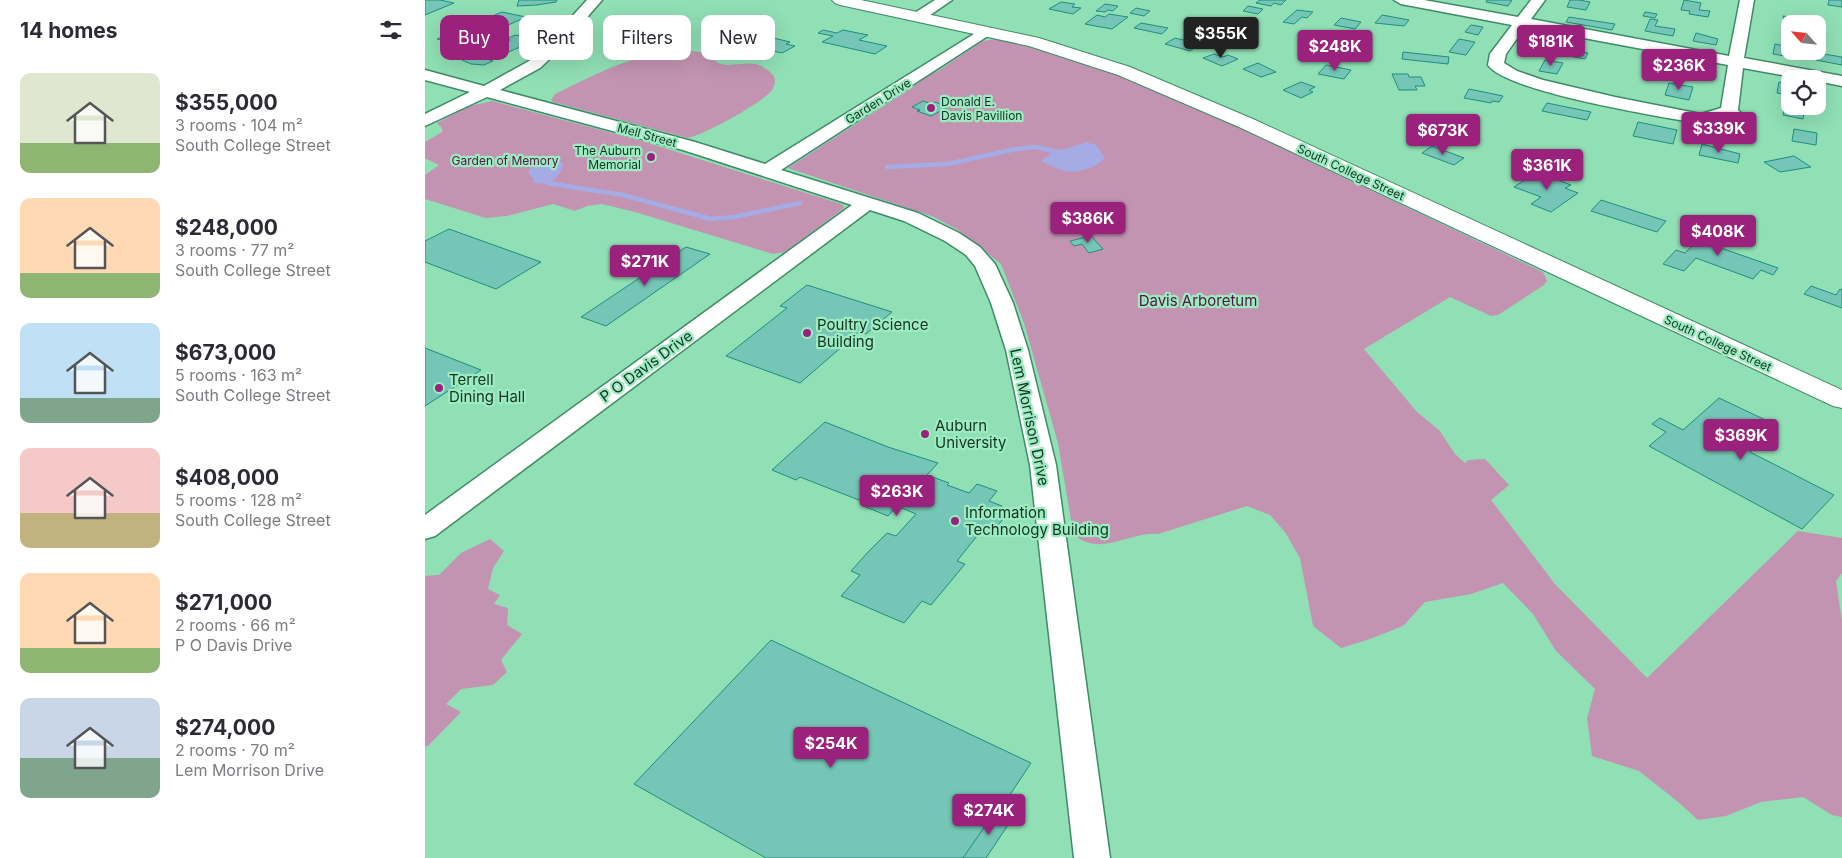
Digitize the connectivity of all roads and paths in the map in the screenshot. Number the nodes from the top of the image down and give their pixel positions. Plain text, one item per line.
1 (595, 0) edge
2 (840, 0) edge
3 (945, 0) edge
4 (1401, 0) edge
5 (1538, 0) edge
6 (1747, 0) edge
7 (918, 17) junction
8 (1522, 23) junction
9 (987, 32) junction
10 (1736, 63) junction
11 (425, 75) edge
12 (1842, 81) edge
13 (486, 91) junction
14 (1729, 112) junction
15 (1701, 118) junction
16 (425, 121) edge
17 (768, 170) junction
18 (867, 202) junction
19 (1842, 400) edge
20 (425, 529) edge
21 (1092, 858) edge

1 - 13 street
2 - 7 main road, South College Street
3 - 7 street
4 - 8 street
5 - 8 street
6 - 10 street
7 - 9 main road, South College Street
8 - 10 street
8 - 15 street
9 - 17 street, Garden Drive
9 - 19 main road, South College Street
10 - 12 street
10 - 14 street
11 - 13 street, Mell Street
13 - 16 street
13 - 17 street, Mell Street
14 - 15 street
14 - 15 street
17 - 18 street, Mell Street
18 - 20 street, P O Davis Drive
18 - 21 street, Lem Morrison Drive

